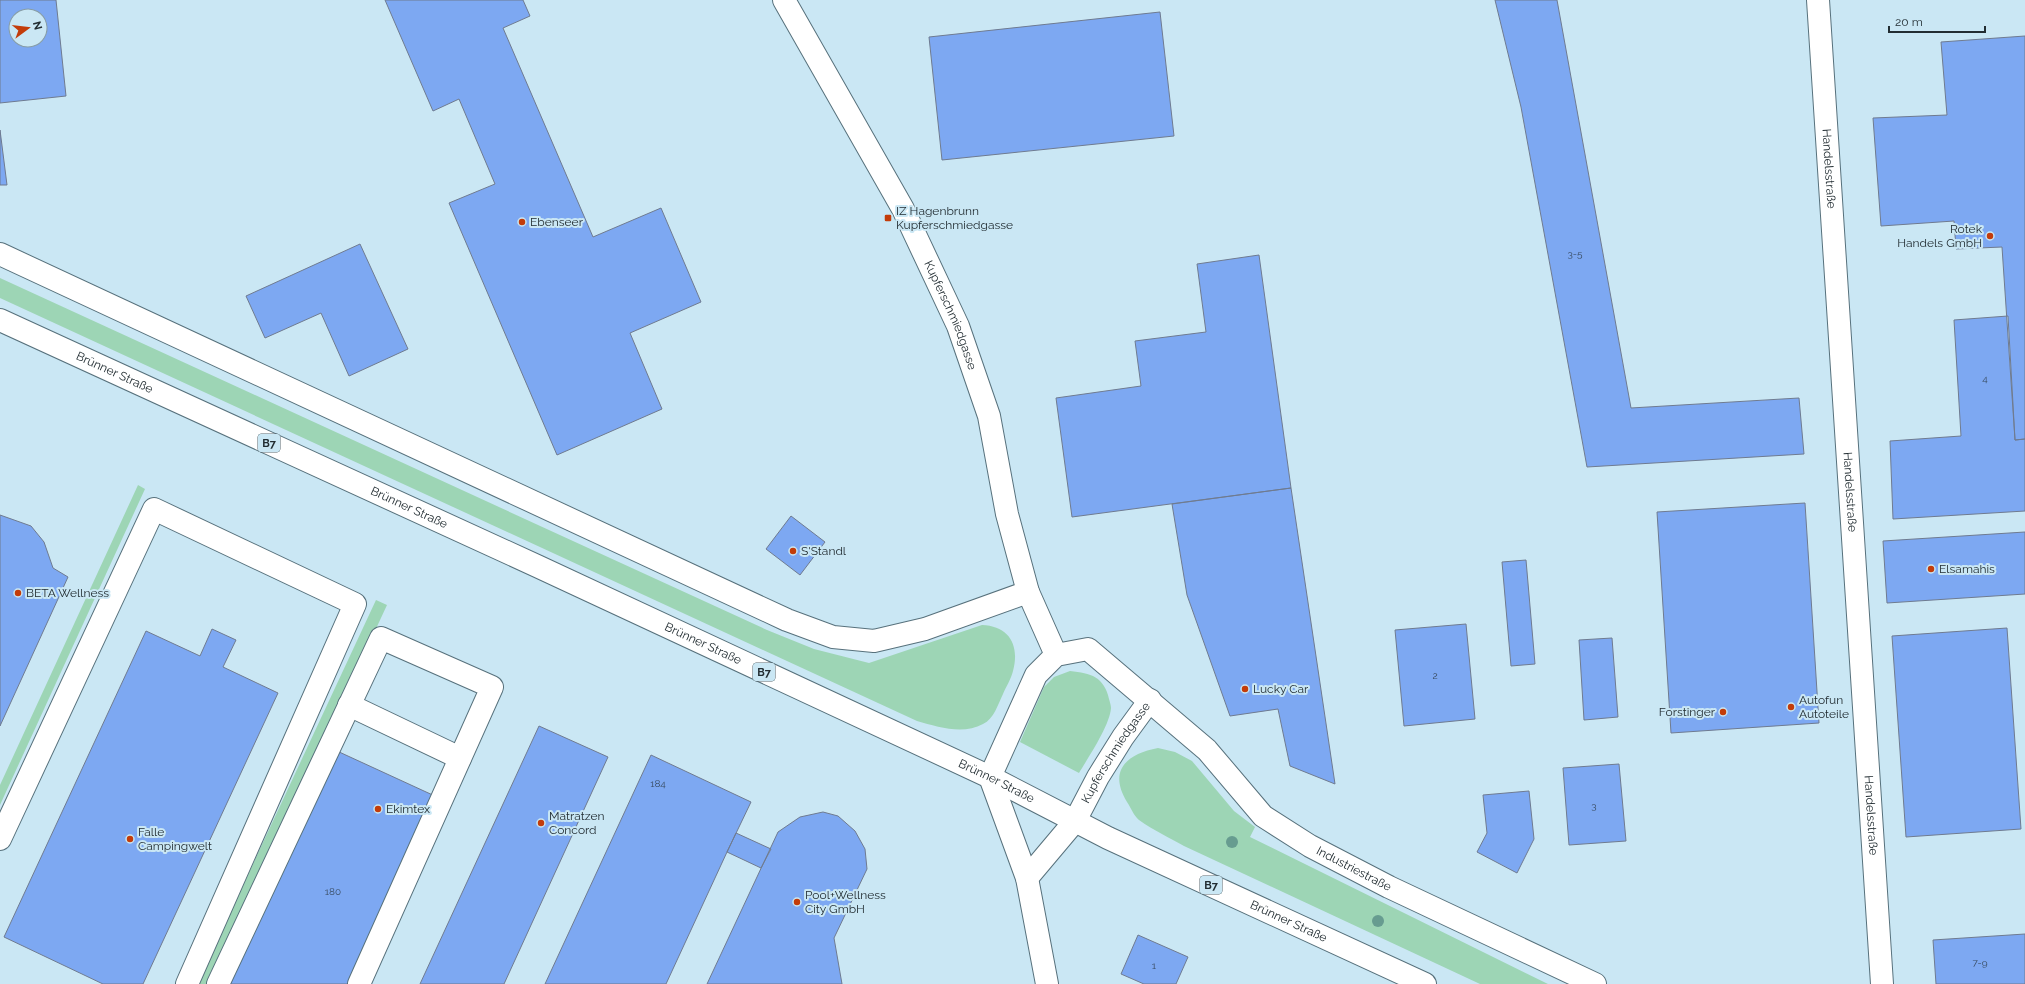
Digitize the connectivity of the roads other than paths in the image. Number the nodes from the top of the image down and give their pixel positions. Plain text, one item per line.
1 (784, 0) edge
2 (1818, 0) edge
3 (0, 254) edge
4 (0, 320) edge
5 (1028, 592) junction
6 (1056, 655) junction
7 (1150, 700) junction
8 (349, 706) junction
9 (460, 758) junction
10 (990, 777) junction
11 (1075, 821) junction
12 (0, 839) edge
13 (1027, 878) junction
14 (187, 984) edge
15 (218, 984) edge
16 (359, 984) edge
17 (1047, 984) edge
18 (1425, 984) edge
19 (1595, 984) edge
20 (1882, 984) edge

1 - 5 street, Kupferschmiedgasse
2 - 20 street, Handelsstraße
3 - 5 street
4 - 10 street, Brünner Straße / B7
5 - 6 street, Kupferschmiedgasse
6 - 7 street, Kupferschmiedgasse
6 - 10 street
7 - 11 street, Kupferschmiedgasse
7 - 19 street, Industriestraße
8 - 9 street
8 - 9 street
8 - 15 street
9 - 16 street
10 - 11 street, Brünner Straße / B7
10 - 13 street
11 - 13 street, Kupferschmiedgasse
11 - 18 street, Brünner Straße / B7
12 - 14 street
13 - 17 street

